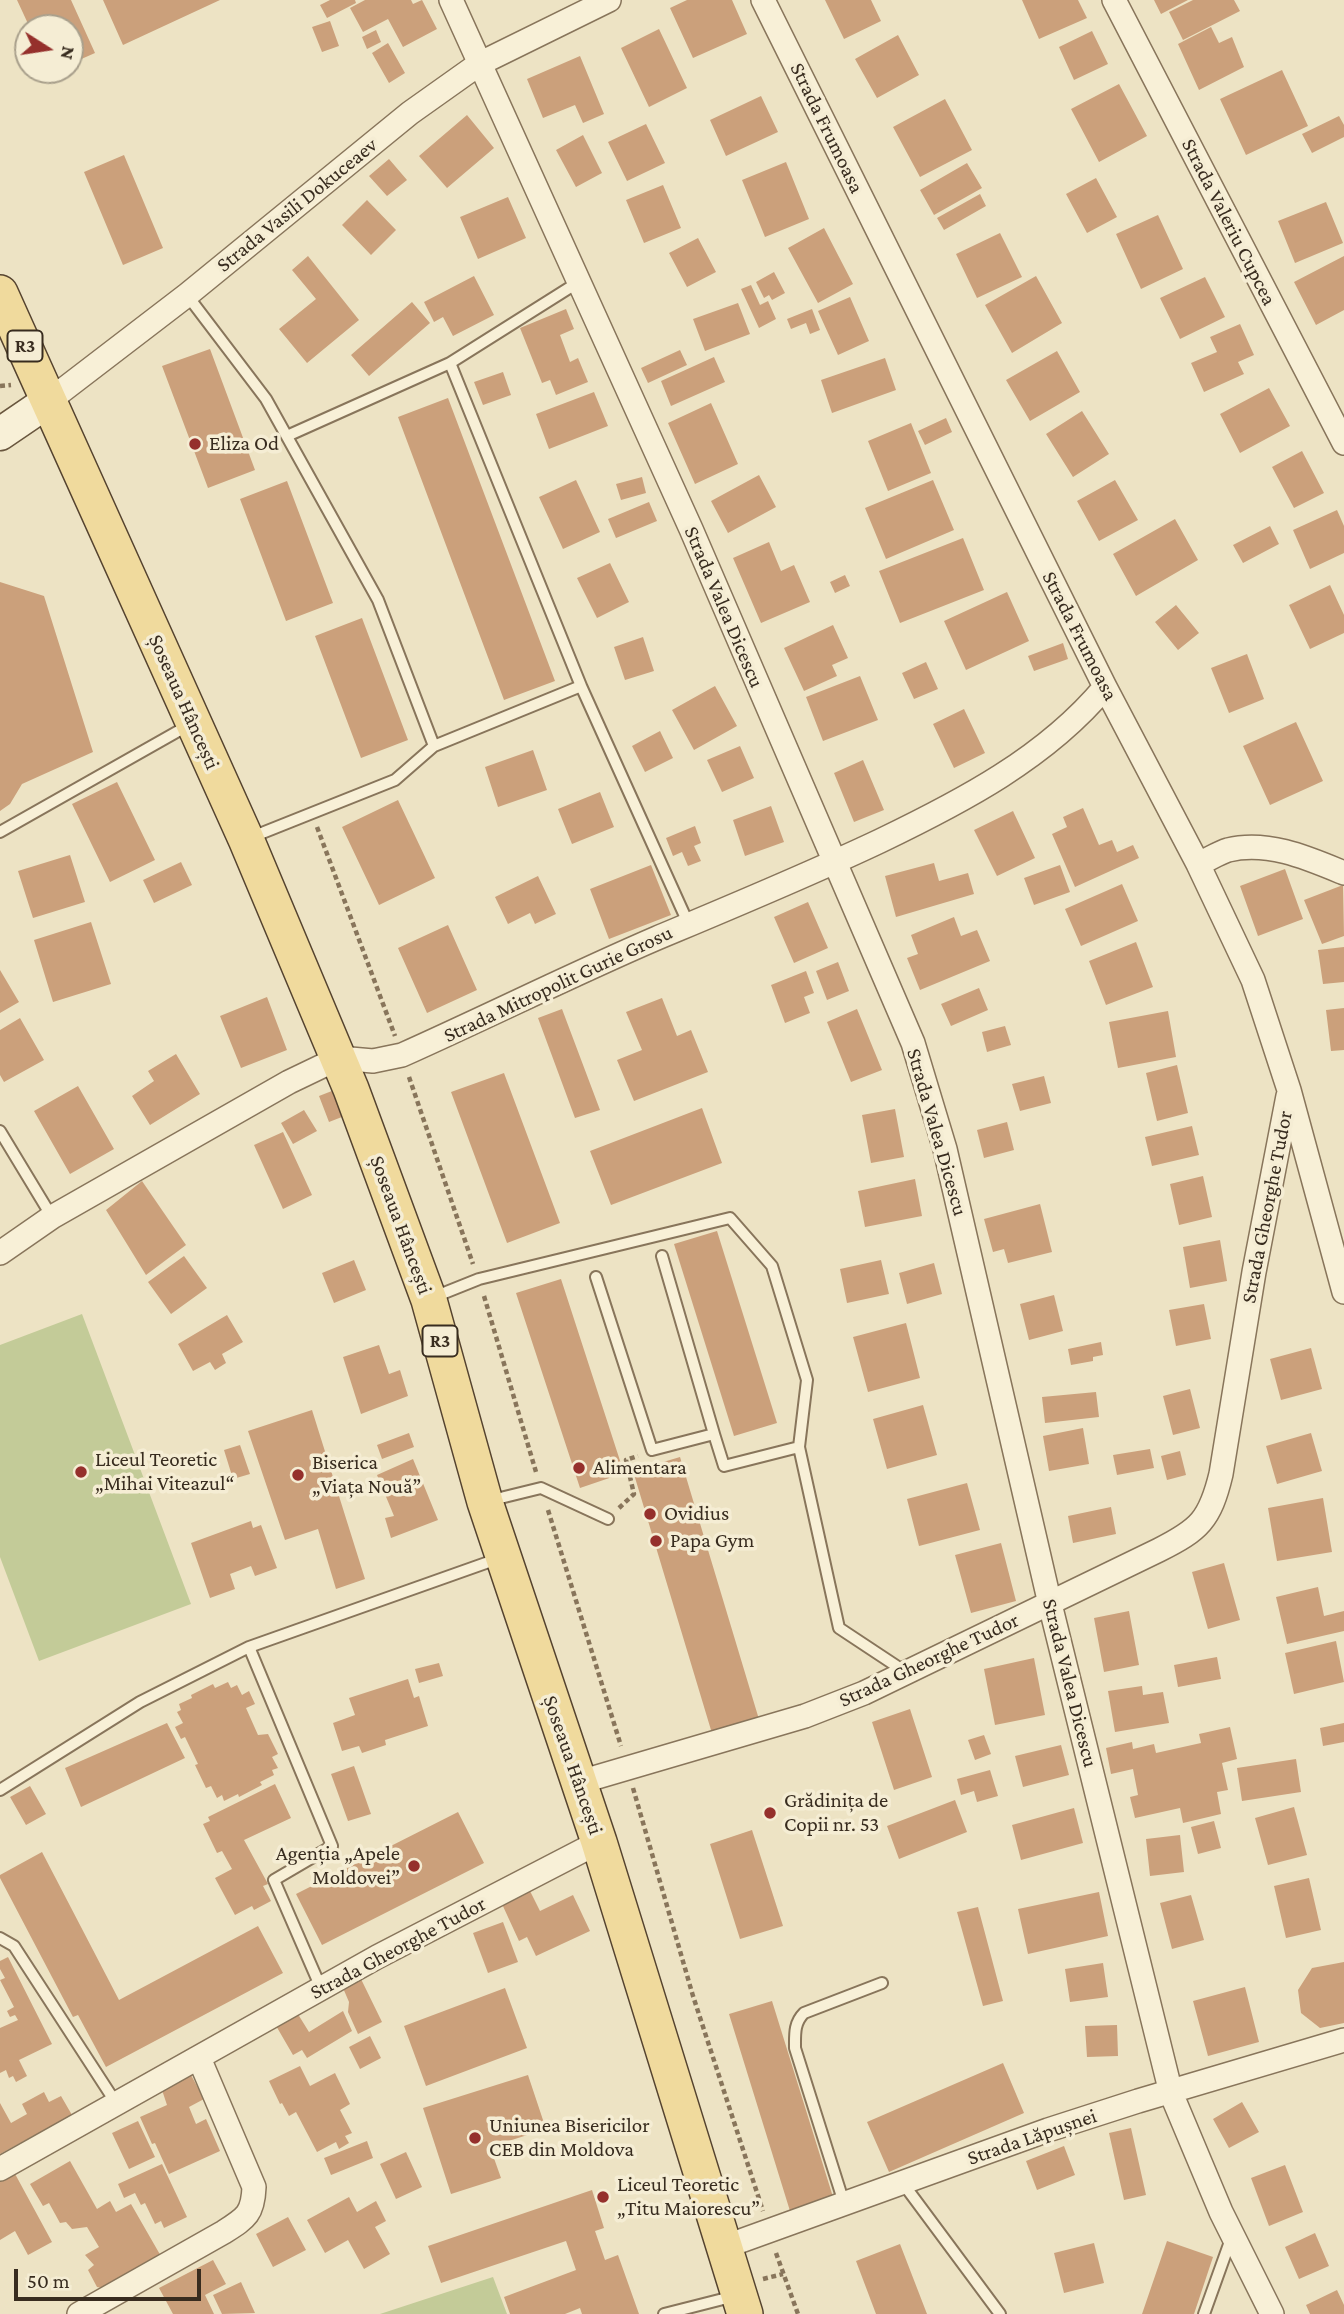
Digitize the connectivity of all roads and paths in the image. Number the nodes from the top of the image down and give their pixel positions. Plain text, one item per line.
1 (451, 0) edge
2 (610, 0) edge
3 (763, 0) edge
4 (1115, 0) edge
5 (480, 64) junction
6 (577, 283) junction
7 (0, 293) edge
8 (187, 295) junction
9 (450, 363) junction
10 (0, 386) edge
11 (8, 387) dead end
12 (50, 400) junction
13 (0, 434) edge
14 (287, 436) junction
15 (1344, 443) edge
16 (581, 686) junction
17 (1105, 687) junction
18 (194, 722) junction
19 (434, 746) junction
20 (312, 813) junction
21 (0, 832) edge
22 (246, 839) junction
23 (835, 862) junction
24 (1198, 864) junction
25 (1344, 873) edge
26 (689, 925) junction
27 (402, 1055) junction
28 (339, 1058) junction
29 (1289, 1090) junction
30 (0, 1131) edge
31 (52, 1217) junction
32 (0, 1253) edge
33 (662, 1256) dead end
34 (596, 1277) dead end
35 (479, 1279) junction
36 (1344, 1292) edge
37 (429, 1300) junction
38 (714, 1434) junction
39 (799, 1447) junction
40 (652, 1450) junction
41 (541, 1488) junction
42 (485, 1502) junction
43 (608, 1519) joint
44 (503, 1557) junction
45 (1050, 1604) junction
46 (249, 1647) junction
47 (906, 1673) junction
48 (627, 1767) junction
49 (580, 1782) junction
50 (0, 1790) edge
51 (599, 1842) junction
52 (0, 1938) edge
53 (882, 1983) dead end
54 (321, 1988) junction
55 (1344, 2040) edge
56 (199, 2059) junction
57 (1171, 2093) junction
58 (116, 2103) junction
59 (0, 2169) edge
60 (902, 2182) junction
61 (844, 2203) junction
62 (769, 2230) junction
63 (1233, 2233) junction
64 (724, 2247) junction
65 (741, 2304) edge
66 (79, 2314) edge
67 (664, 2314) edge
68 (798, 2314) edge
69 (1000, 2314) edge
70 (1204, 2314) edge
71 (1272, 2314) edge

1 - 5 street, Strada Valea Dicescu
2 - 5 street, Strada Vasili Dokuceaev
3 - 17 street, Strada Frumoasa
4 - 15 street, Strada Valeriu Cupcea
5 - 6 street, Strada Valea Dicescu
5 - 8 street, Strada Vasili Dokuceaev
6 - 9 lane
6 - 23 street, Strada Valea Dicescu
7 - 12 main road, Șoseaua Hâncești / R3
8 - 12 street, Strada Vasili Dokuceaev
8 - 14 lane
9 - 14 lane
9 - 16 lane
10 - 11 path
12 - 13 main road, Strada Vasili Dokuceaev
12 - 18 main road, Șoseaua Hâncești / R3
14 - 19 lane
16 - 19 lane
16 - 26 lane
17 - 23 street, Strada Mitropolit Gurie Grosu
17 - 24 street, Strada Frumoasa
18 - 21 lane
18 - 22 main road, Șoseaua Hâncești / R3
19 - 20 lane
20 - 22 lane
20 - 27 path
22 - 28 main road, Șoseaua Hâncești / R3
23 - 26 street, Strada Mitropolit Gurie Grosu
23 - 45 street, Strada Valea Dicescu
24 - 25 street
24 - 29 street, Strada Frumoasa
26 - 27 street, Strada Mitropolit Gurie Grosu
27 - 28 street, Strada Mitropolit Gurie Grosu
27 - 35 path
28 - 31 street
28 - 37 main road, Șoseaua Hâncești / R3
29 - 36 street, Strada Frumoasa
29 - 45 street, Strada Gheorghe Tudor
30 - 31 lane
31 - 32 street
33 - 38 lane
34 - 40 lane
35 - 37 lane
35 - 39 lane
35 - 41 path
37 - 42 main road, Șoseaua Hâncești / R3
38 - 39 lane
38 - 40 lane
39 - 47 lane
40 - 43 path
41 - 42 lane
41 - 43 lane
41 - 48 path
42 - 44 main road, Șoseaua Hâncești / R3
44 - 46 lane
44 - 49 main road, Șoseaua Hâncești / R3
45 - 47 street, Strada Gheorghe Tudor
45 - 57 street, Strada Valea Dicescu
46 - 50 lane
46 - 54 lane
47 - 48 street, Strada Gheorghe Tudor
48 - 49 street, Strada Gheorghe Tudor
48 - 62 path
49 - 51 main road, Șoseaua Hâncești / R3
51 - 54 street, Strada Gheorghe Tudor
51 - 64 main road, Șoseaua Hâncești / R3
52 - 58 lane
53 - 61 lane
54 - 56 street, Strada Gheorghe Tudor
55 - 57 street, Strada Lăpușnei
56 - 58 street, Strada Gheorghe Tudor
56 - 66 street
57 - 60 street, Strada Lăpușnei
57 - 63 street, Strada Valea Dicescu
58 - 59 street, Strada Gheorghe Tudor
60 - 61 street, Strada Lăpușnei
60 - 69 lane
61 - 62 street, Strada Lăpușnei
62 - 64 street, Strada Lăpușnei
62 - 68 path
63 - 70 lane
63 - 71 street, Strada Valea Dicescu
64 - 65 main road, Șoseaua Hâncești / R3
65 - 67 lane

